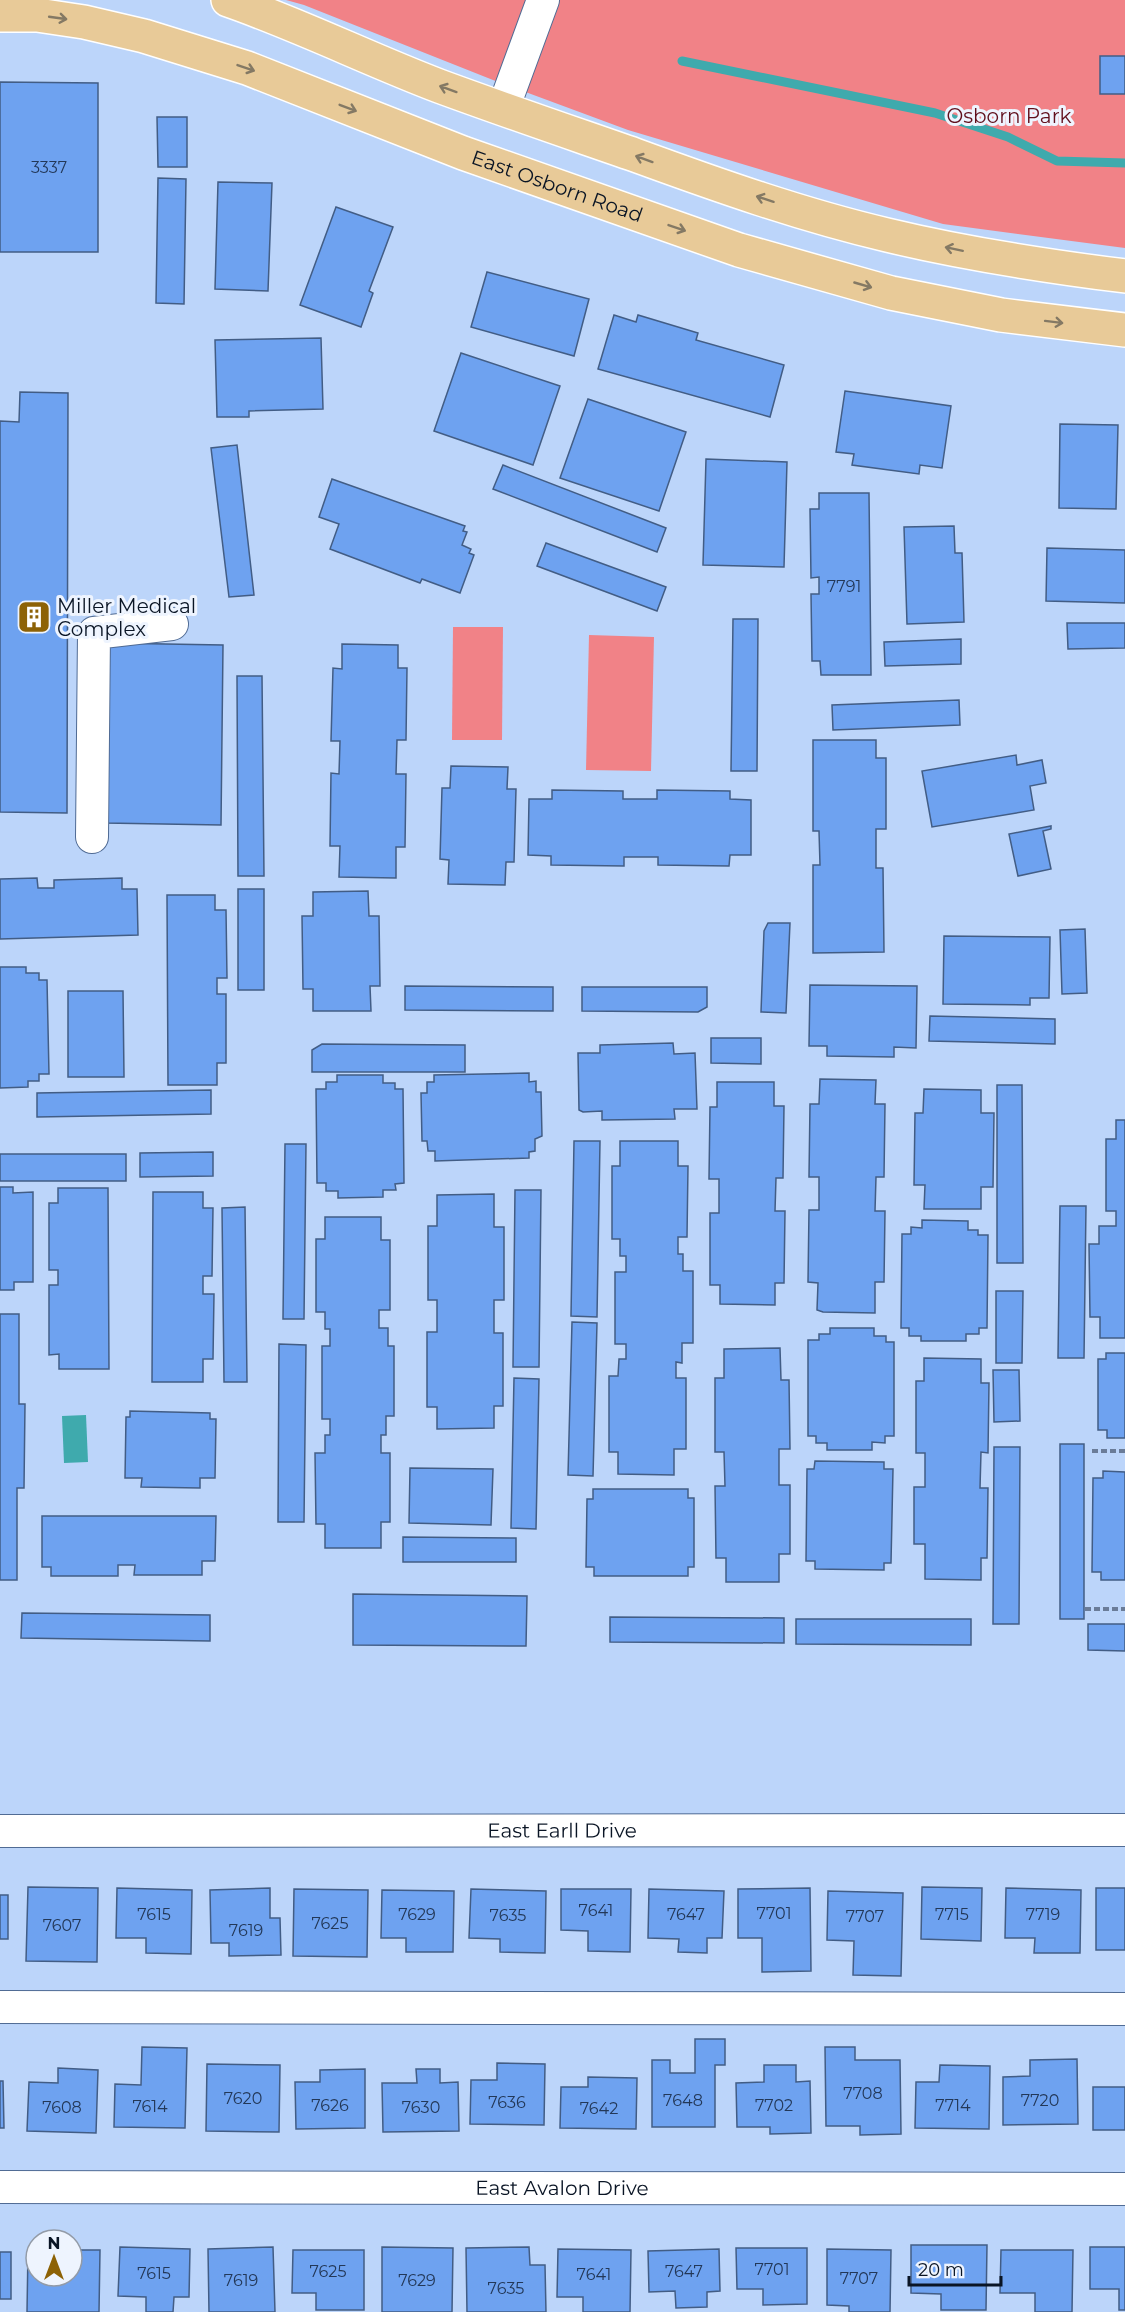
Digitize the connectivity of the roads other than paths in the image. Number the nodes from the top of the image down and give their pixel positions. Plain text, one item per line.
1 (228, 0) edge
2 (543, 0) edge
3 (0, 15) edge
4 (503, 109) junction
5 (1125, 276) edge
6 (1125, 330) edge
7 (172, 624) dead end
8 (92, 837) dead end
9 (1125, 1830) edge
10 (0, 1831) edge
11 (0, 2007) edge
12 (1125, 2009) edge
13 (0, 2187) edge
14 (1125, 2189) edge

4 -> 1 main road
2 - 4 street
3 -> 6 main road, East Osborn Road
5 -> 4 main road
7 - 8 street
9 - 10 street, East Earll Drive
11 - 12 street
13 - 14 street, East Avalon Drive

